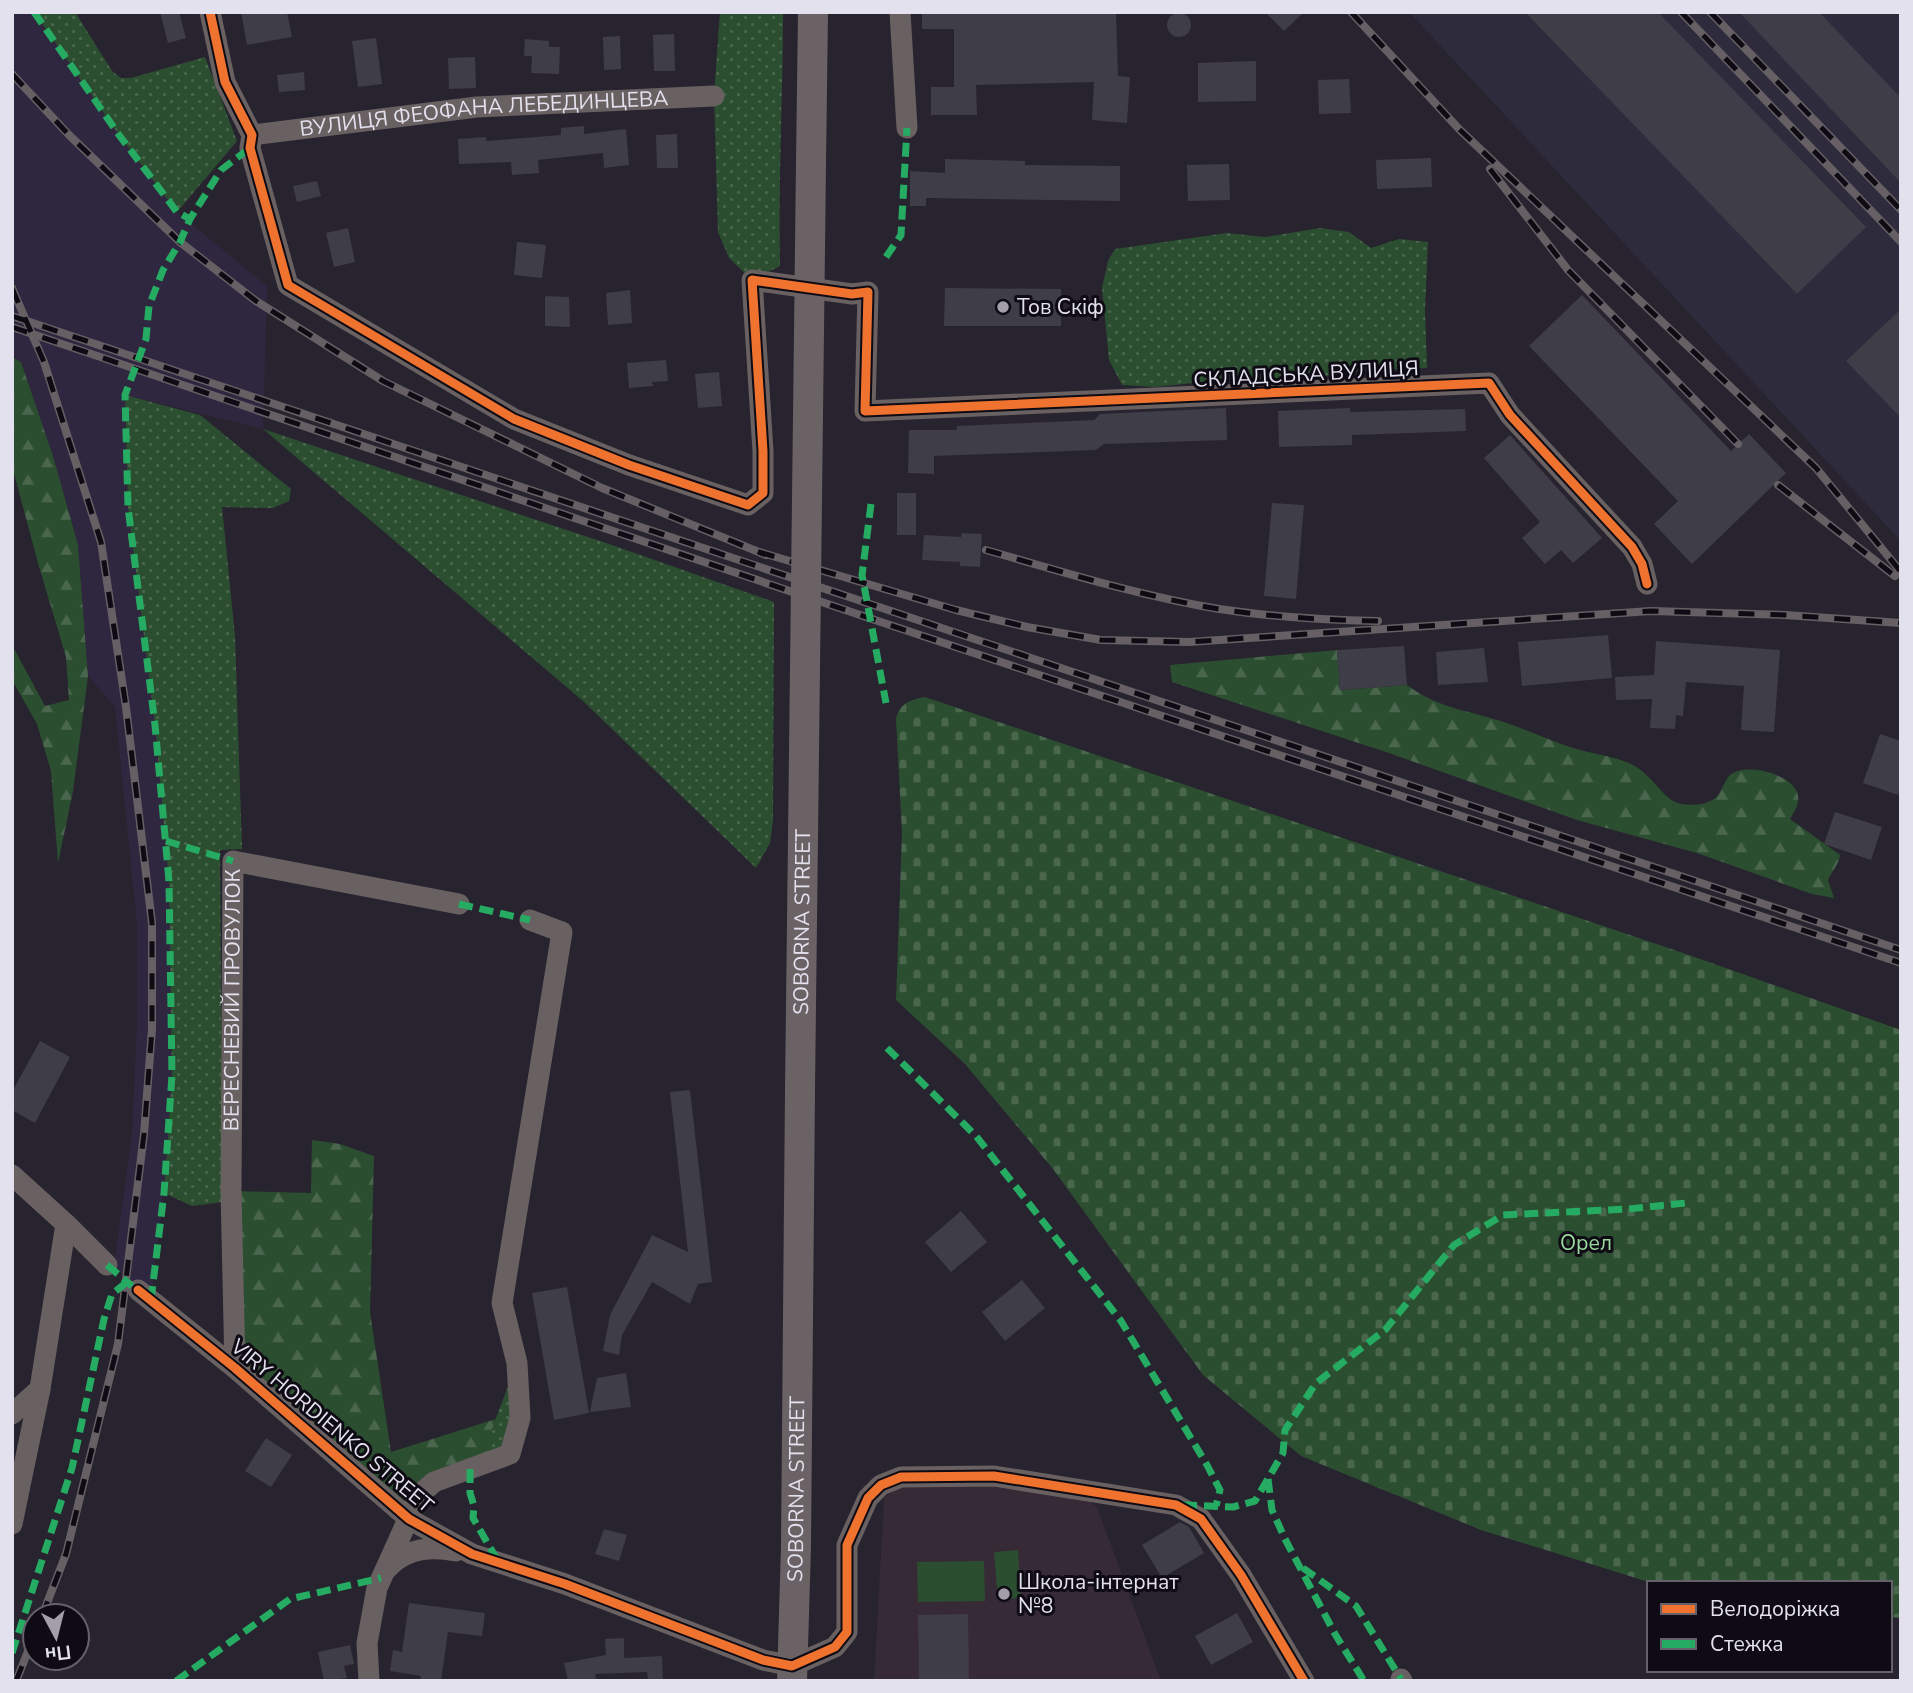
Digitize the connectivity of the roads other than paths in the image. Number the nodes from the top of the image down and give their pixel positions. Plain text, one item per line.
1 (210, 12) edge
2 (813, 12) edge
3 (900, 12) edge
4 (714, 96) dead end
5 (907, 128) dead end
6 (252, 135) junction
7 (1647, 584) dead end
8 (459, 904) dead end
9 (530, 920) dead end
10 (12, 1175) edge
11 (66, 1224) junction
12 (107, 1265) dead end
13 (138, 1290) dead end
14 (235, 1368) junction
15 (40, 1389) junction
16 (12, 1414) edge
17 (409, 1519) junction
18 (12, 1524) edge
19 (472, 1554) junction
20 (385, 1570) junction
21 (792, 1673) edge
22 (369, 1681) edge
23 (1304, 1681) edge

1 - 6 street
2 - 21 main road, SOBORNA STREET, bridge
3 - 5 street
4 - 6 street, ВУЛИЦЯ ФЕОФАНА ЛЕБЕДИНЦЕВА
6 - 7 street, СКЛАДСЬКА ВУЛИЦЯ
8 - 14 street, ВЕРЕСНЕВИЙ ПРОВУЛОК
9 - 17 street
10 - 11 street
11 - 12 street
11 - 15 street
13 - 14 street, VIRY HORDIENKO STREET
14 - 17 street, VIRY HORDIENKO STREET
15 - 16 street
15 - 18 street
17 - 19 street, VIRY HORDIENKO STREET
17 - 20 street
19 - 20 street
19 - 21 street, VIRY HORDIENKO STREET
20 - 22 street
21 - 23 street

